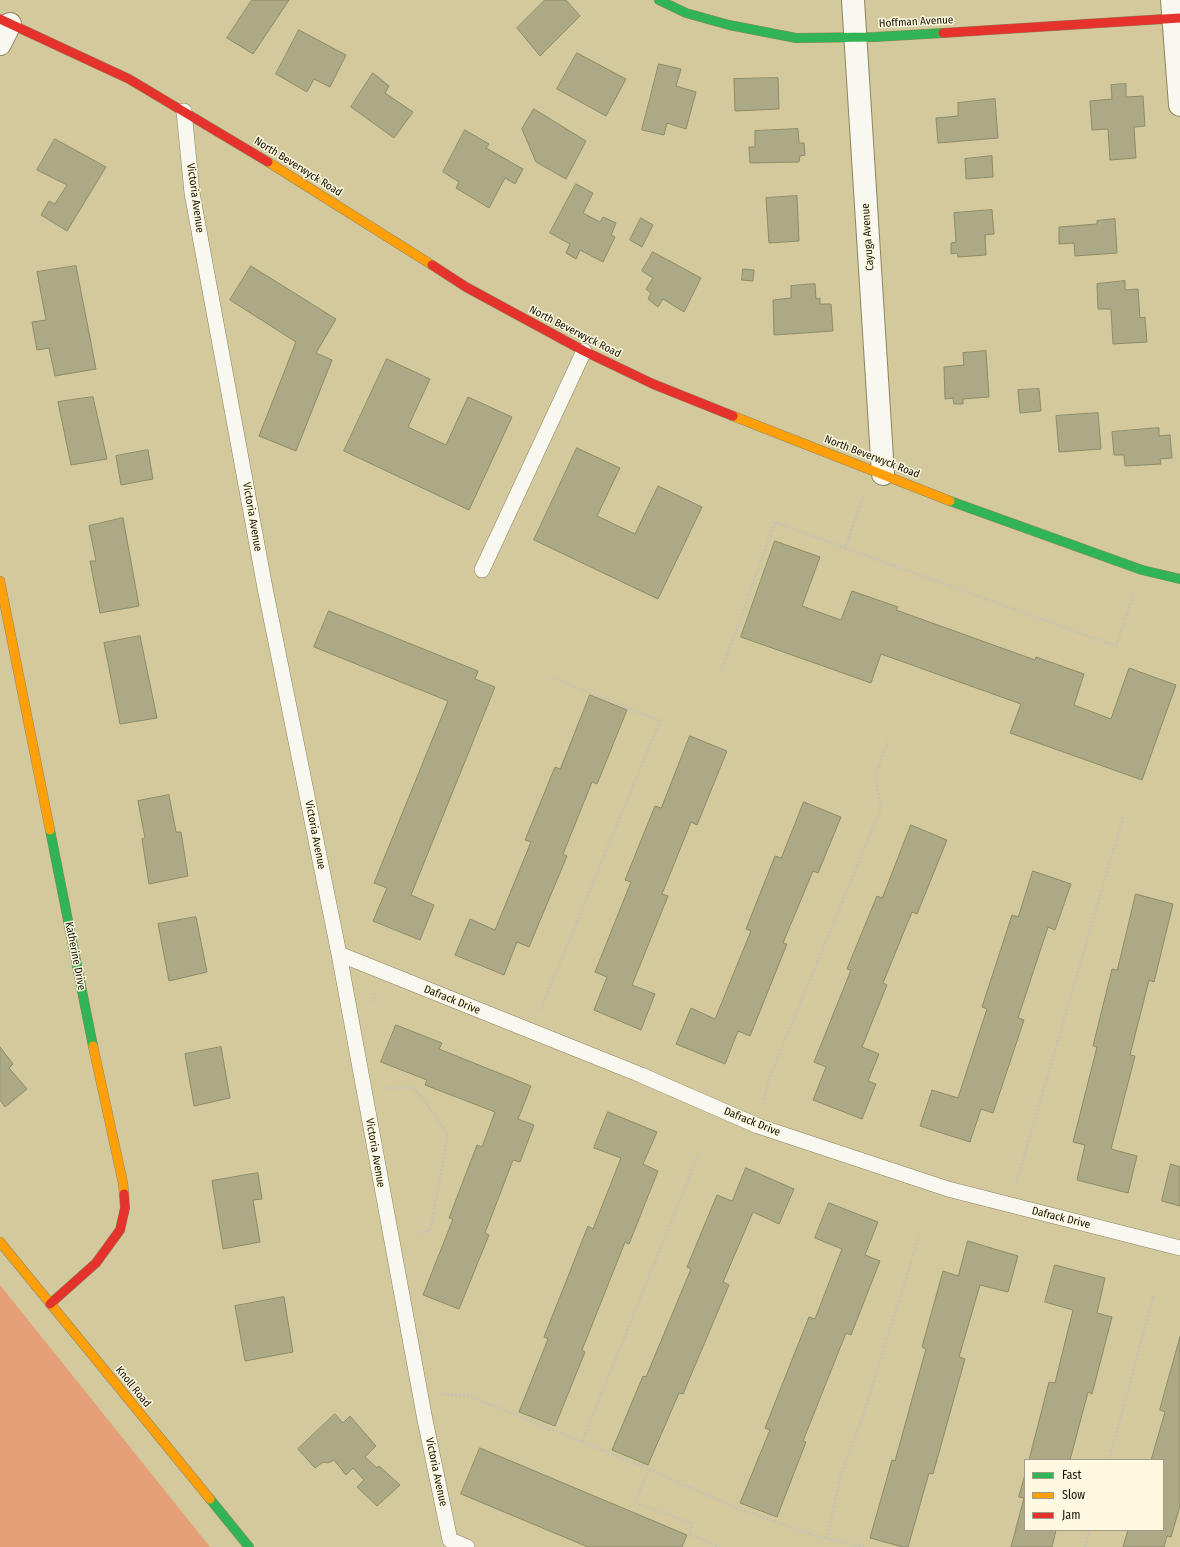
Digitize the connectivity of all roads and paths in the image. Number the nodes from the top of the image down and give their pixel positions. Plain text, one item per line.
1 (659, 0) edge
2 (853, 0) edge
3 (1175, 12) edge
4 (5, 22) edge
5 (855, 36) junction
6 (0, 44) edge
7 (1180, 106) edge
8 (184, 111) junction
9 (584, 351) junction
10 (878, 472) junction
11 (845, 548) junction
12 (482, 570) dead end
13 (1142, 570) junction
14 (1180, 579) edge
15 (0, 581) edge
16 (720, 675) dead end
17 (549, 676) dead end
18 (889, 739) dead end
19 (1122, 817) dead end
20 (339, 954) junction
21 (382, 971) junction
22 (371, 1007) dead end
23 (532, 1031) junction
24 (382, 1088) dead end
25 (758, 1126) junction
26 (699, 1153) dead end
27 (1010, 1205) junction
28 (920, 1233) dead end
29 (407, 1234) dead end
30 (0, 1242) edge
31 (1180, 1248) edge
32 (1154, 1294) dead end
33 (50, 1304) junction
34 (440, 1394) dead end
35 (582, 1442) junction
36 (1109, 1459) edge
37 (649, 1469) junction
38 (1090, 1531) edge
39 (827, 1539) junction
40 (846, 1542) junction
41 (249, 1547) edge
42 (467, 1547) edge
43 (719, 1547) edge
44 (845, 1547) edge
45 (864, 1547) edge
46 (1085, 1547) edge

1 - 5 street, Hoffman Avenue
2 - 5 street, Cayuga Avenue
3 - 5 street, Hoffman Avenue
3 - 7 street
4 - 6 street
4 - 8 street, North Beverwyck Road
5 - 10 street, Cayuga Avenue
8 - 9 street, North Beverwyck Road
8 - 20 lane, Victoria Avenue
9 - 10 street, North Beverwyck Road
9 - 12 lane
10 - 11 path
10 - 13 street, North Beverwyck Road
11 - 13 path
11 - 16 path
13 - 14 street, North Beverwyck Road
15 - 33 street, Katherine Drive
17 - 23 path
18 - 25 path
19 - 27 path
20 - 21 lane, Dafrack Drive
20 - 42 lane, Victoria Avenue
21 - 22 path
21 - 23 lane, Dafrack Drive
23 - 25 lane, Dafrack Drive
24 - 29 path
25 - 27 lane, Dafrack Drive
26 - 35 path
27 - 31 lane, Dafrack Drive
28 - 39 path
30 - 33 street, Knoll Road
32 - 36 path
33 - 41 street, Knoll Road
34 - 35 path
35 - 37 path
37 - 39 path
37 - 43 path
38 - 46 path
39 - 40 path
40 - 44 path
40 - 45 path

